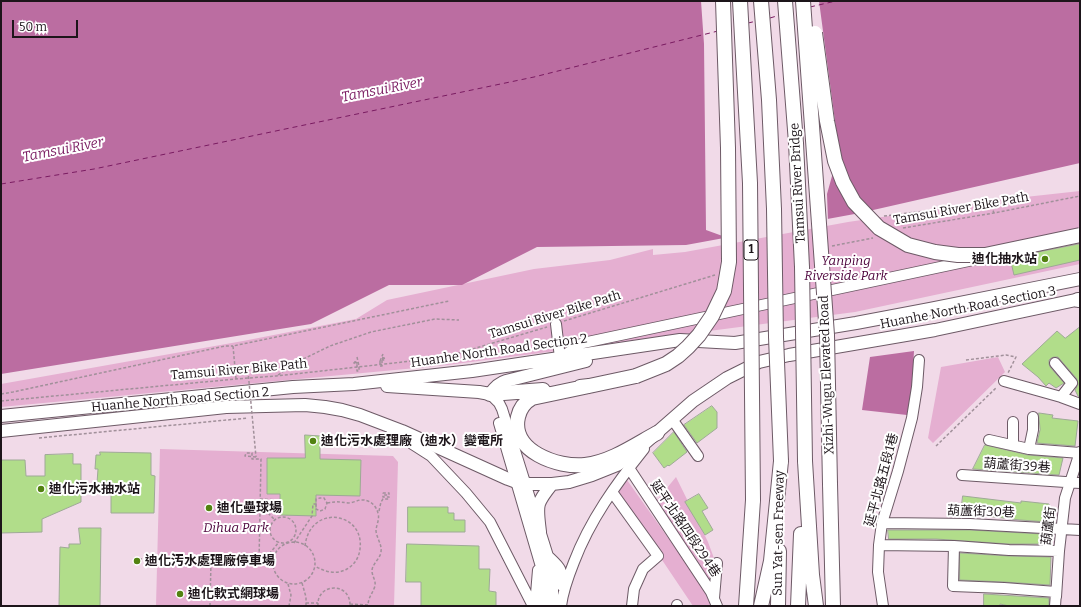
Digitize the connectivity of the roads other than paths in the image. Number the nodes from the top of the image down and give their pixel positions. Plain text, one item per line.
1 (723, 1) edge
2 (740, 1) edge
3 (761, 1) edge
4 (785, 1) edge
5 (803, 1) edge
6 (810, 1) edge
7 (1080, 237) edge
8 (1080, 279) edge
9 (1079, 300) edge
10 (856, 323) joint
11 (556, 324) road end
12 (657, 343) junction
13 (861, 343) joint
14 (560, 358) junction
15 (918, 360) dead end
16 (1055, 364) dead end
17 (1004, 381) road end
18 (354, 384) junction
19 (589, 386) junction
20 (490, 394) junction
21 (1061, 397) junction
22 (1080, 404) edge
23 (1, 416) edge
24 (1033, 417) dead end
25 (672, 419) junction
26 (375, 420) junction
27 (1013, 422) dead end
28 (1, 431) edge
29 (657, 433) junction
30 (989, 440) dead end
31 (1013, 445) junction
32 (1029, 449) junction
33 (1080, 453) edge
34 (698, 456) dead end
35 (781, 461) junction
36 (805, 461) junction
37 (628, 468) junction
38 (962, 475) dead end
39 (521, 482) junction
40 (1075, 483) edge
41 (552, 484) junction
42 (612, 492) junction
43 (882, 524) junction
44 (1061, 529) junction
45 (1080, 530) edge
46 (540, 532) junction
47 (879, 545) junction
48 (954, 546) junction
49 (1059, 552) junction
50 (543, 557) junction
51 (717, 563) dead end
52 (1056, 592) junction
53 (715, 602) edge
54 (534, 606) edge
55 (544, 606) edge
56 (553, 606) edge
57 (561, 606) edge
58 (632, 606) edge
59 (746, 606) edge
60 (761, 606) edge
61 (778, 606) edge
62 (798, 606) edge
63 (816, 606) edge
64 (832, 606) edge
65 (883, 606) edge
66 (1055, 606) edge

1 - 19 highway, bridge
2 - 59 highway, 1, bridge
3 - 35 highway, Tamsui River Bridge / 1, bridge
4 - 36 highway, Tamsui River Bridge, bridge
5 - 64 highway, Xizhi-Wugu Elevated Road, bridge
6 - 7 highway, bridge
7 - 14 street
8 - 10 main road, Huanhe North Road Section 3
9 - 13 main road, Huanhe North Road Section 3
10 - 12 main road, Huanhe North Road Section 2
11 - 14 street
12 - 14 main road, Huanhe North Road Section 2
12 - 20 main road
13 - 25 main road, Huanhe North Road Section 2
14 - 18 main road, Huanhe North Road Section 2
15 - 43 street, 延平北路五段1巷
16 - 21 street
17 - 21 street
18 - 20 main road
18 - 23 main road, Huanhe North Road Section 2
19 - 20 highway
19 - 29 highway
20 - 39 street
21 - 22 street
24 - 32 street
25 - 29 main road, Huanhe North Road Section 2
25 - 34 street
26 - 28 main road, Huanhe North Road Section 2
26 - 39 main road, Huanhe North Road Section 2
26 - 54 street
27 - 31 street
29 - 37 street
29 - 41 main road, Huanhe North Road Section 2
30 - 31 street
31 - 32 street
32 - 33 street
33 - 40 street, 葫蘆街
35 - 60 highway, 1
35 - 61 highway, Sun Yat-sen Freeway / 1
36 - 62 highway, Sun Yat-sen Freeway
36 - 63 highway
37 - 42 street
37 - 53 street, 延平北路四段294巷
38 - 40 street, 葫蘆街39巷
39 - 41 main road, Huanhe North Road Section 2
39 - 46 street
39 - 50 street
40 - 44 street, 葫蘆街
41 - 46 main road
42 - 57 street
42 - 58 street
43 - 44 street, 葫蘆街30巷
43 - 47 street, 延平北路五段1巷
44 - 45 street, 葫蘆街30巷
44 - 49 street, 葫蘆街
46 - 50 street
47 - 48 street
47 - 65 street, 延平北路五段1巷
48 - 49 street
48 - 52 street
49 - 52 street, 葫蘆街
50 - 54 street
50 - 55 street
50 - 56 street
50 - 57 street
51 - 53 street
52 - 66 street, 葫蘆街

